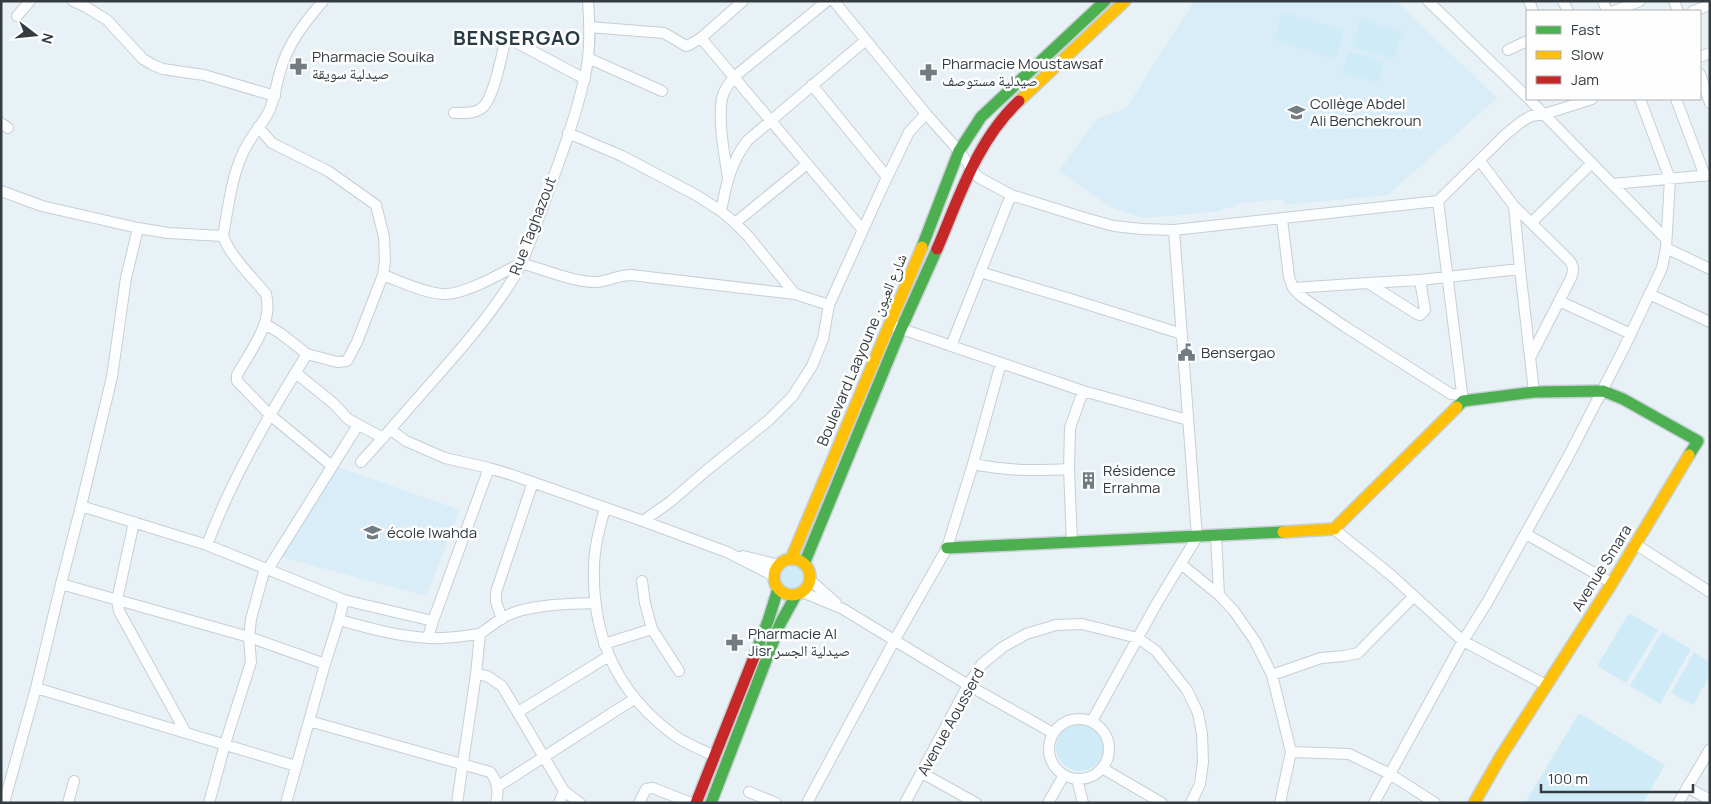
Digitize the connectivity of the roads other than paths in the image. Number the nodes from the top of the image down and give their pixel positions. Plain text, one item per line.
1 (30, 1) edge
2 (73, 1) edge
3 (588, 1) edge
4 (743, 1) edge
5 (827, 1) edge
6 (834, 1) edge
7 (1105, 1) edge
8 (1125, 1) edge
9 (1640, 1) edge
10 (1433, 2) edge
11 (89, 4) edge
12 (316, 4) edge
13 (1617, 10) edge
14 (17, 16) dead end
15 (589, 27) junction
16 (701, 38) junction
17 (866, 40) junction
18 (1526, 41) edge
19 (1508, 50) dead end
20 (588, 58) junction
21 (734, 77) junction
22 (1701, 77) edge
23 (585, 79) junction
24 (812, 85) junction
25 (662, 91) dead end
26 (275, 96) junction
27 (1526, 96) edge
28 (1530, 100) edge
29 (1589, 100) edge
30 (1640, 100) edge
31 (1676, 100) edge
32 (1710, 103) edge
33 (454, 113) dead end
34 (1544, 114) junction
35 (927, 115) junction
36 (770, 120) junction
37 (258, 127) junction
38 (568, 133) junction
39 (959, 151) junction
40 (1480, 161) junction
41 (1592, 163) junction
42 (807, 164) junction
43 (972, 168) junction
44 (1707, 176) edge
45 (728, 177) junction
46 (887, 177) junction
47 (1670, 179) junction
48 (1613, 184) junction
49 (1, 190) edge
50 (1011, 195) junction
51 (1438, 201) junction
52 (1514, 206) junction
53 (721, 211) junction
54 (1282, 219) junction
55 (735, 223) junction
56 (1531, 223) junction
57 (138, 228) junction
58 (862, 229) junction
59 (1174, 230) junction
60 (223, 236) junction
61 (1666, 243) junction
62 (521, 263) junction
63 (1520, 269) junction
64 (1710, 269) edge
65 (980, 272) junction
66 (383, 274) junction
67 (1446, 277) junction
68 (1420, 280) junction
69 (1368, 283) junction
70 (1293, 288) junction
71 (795, 294) junction
72 (1649, 294) junction
73 (1559, 301) junction
74 (829, 305) junction
75 (1710, 322) edge
76 (265, 324) junction
77 (889, 325) junction
78 (901, 329) junction
79 (1182, 334) junction
80 (1631, 334) junction
81 (951, 346) junction
82 (308, 354) junction
83 (1531, 356) junction
84 (1000, 363) junction
85 (296, 373) junction
86 (1603, 390) junction
87 (1084, 391) junction
88 (1534, 392) junction
89 (1462, 398) junction
90 (270, 415) junction
91 (1188, 420) junction
92 (358, 425) junction
93 (391, 430) junction
94 (383, 438) junction
95 (361, 462) dead end
96 (973, 464) junction
97 (332, 466) junction
98 (489, 468) junction
99 (1069, 469) junction
100 (533, 482) junction
101 (82, 506) junction
102 (605, 508) junction
103 (643, 521) junction
104 (134, 522) junction
105 (1334, 529) junction
106 (1526, 534) junction
107 (1216, 536) junction
108 (1197, 537) junction
109 (1072, 542) junction
110 (1635, 544) junction
111 (207, 545) junction
112 (947, 548) junction
113 (791, 559) junction
114 (804, 564) junction
115 (1181, 564) junction
116 (266, 568) junction
117 (777, 570) junction
118 (810, 580) junction
119 (642, 581) dead end
120 (1612, 583) junction
121 (61, 584) junction
122 (778, 589) junction
123 (1710, 592) edge
124 (799, 594) junction
125 (1219, 595) junction
126 (1414, 596) junction
127 (117, 600) junction
128 (344, 600) junction
129 (596, 603) junction
130 (843, 609) junction
131 (502, 619) junction
132 (339, 620) junction
133 (433, 621) junction
134 (652, 629) junction
135 (480, 634) junction
136 (249, 637) junction
137 (428, 638) junction
138 (1138, 638) junction
139 (1463, 640) junction
140 (894, 641) junction
141 (604, 644) junction
142 (609, 656) junction
143 (325, 664) junction
144 (679, 671) dead end
145 (476, 674) junction
146 (1272, 675) junction
147 (968, 685) junction
148 (1546, 685) junction
149 (36, 688) junction
150 (634, 699) junction
151 (518, 712) junction
152 (309, 721) junction
153 (1092, 721) junction
154 (186, 733) junction
155 (1053, 733) junction
156 (225, 744) junction
157 (1710, 750) edge
158 (1291, 752) junction
159 (715, 756) junction
160 (544, 757) junction
161 (462, 764) junction
162 (296, 766) junction
163 (1102, 768) junction
164 (922, 773) junction
165 (1390, 774) junction
166 (1064, 775) junction
167 (1077, 779) junction
168 (74, 781) dead end
169 (497, 787) junction
170 (1687, 787) junction
171 (564, 792) junction
172 (749, 792) dead end
173 (1710, 800) edge
174 (4, 803) edge
175 (68, 803) edge
176 (209, 803) edge
177 (286, 803) edge
178 (457, 803) edge
179 (496, 803) edge
180 (559, 803) edge
181 (580, 803) edge
182 (639, 803) edge
183 (691, 803) edge
184 (696, 803) edge
185 (711, 803) edge
186 (776, 803) edge
187 (807, 803) edge
188 (905, 803) edge
189 (976, 803) edge
190 (1048, 803) edge
191 (1083, 803) edge
192 (1162, 803) edge
193 (1191, 803) edge
194 (1280, 803) edge
195 (1374, 803) edge
196 (1435, 803) edge
197 (1474, 803) edge
198 (1678, 803) edge

1 - 14 street
2 - 11 street
3 - 15 street, Rue Taghazout
4 - 16 street
5 - 21 street
6 - 17 street
7 - 39 street, Boulevard Laayoune شارع العيون
8 - 43 street, Boulevard Laayoune شارع العيون
9 - 13 street
10 - 27 street
11 - 26 street
12 - 26 street
15 - 16 street
15 - 20 street, Rue Taghazout
16 - 21 street
17 - 24 street
17 - 35 street
18 - 19 street
20 - 23 street, Rue Taghazout
20 - 25 street
21 - 36 street
21 - 45 street
22 - 32 street
23 - 33 street
23 - 38 street, Rue Taghazout
24 - 36 street
24 - 46 street
26 - 37 street
28 - 34 street
29 - 34 street
30 - 47 street
31 - 44 street
34 - 40 street
34 - 41 street
35 - 39 street
35 - 46 street
36 - 42 street
36 - 45 street
37 - 60 street
37 - 66 street
38 - 53 street
38 - 62 street, Rue Taghazout
39 - 43 street
39 - 77 street, Boulevard Laayoune شارع العيون
40 - 51 street
40 - 52 street
41 - 48 street
41 - 56 street
42 - 55 street
42 - 58 street
43 - 50 street
43 - 78 street, Boulevard Laayoune شارع العيون
44 - 47 street
45 - 53 street
46 - 58 street
47 - 48 street
47 - 61 street
48 - 61 street
49 - 57 street
50 - 59 street
50 - 65 street
51 - 54 street
51 - 67 street
52 - 56 street
52 - 63 street
53 - 55 street
54 - 59 street
54 - 70 street
55 - 71 street
56 - 73 street
57 - 60 street
57 - 101 street
58 - 74 street
59 - 79 street
60 - 76 street
61 - 64 street
61 - 72 street
62 - 66 street
62 - 71 street
62 - 93 street, Rue Taghazout
63 - 67 street
63 - 83 street
65 - 79 street
65 - 81 street
66 - 82 street
67 - 68 street
67 - 89 street
68 - 69 street
68 - 69 street
69 - 70 street
70 - 89 street
71 - 74 street
72 - 75 street
72 - 80 street
73 - 80 street
73 - 83 street
74 - 103 street
76 - 82 street
76 - 90 street
77 - 78 street
77 - 113 street, Boulevard Laayoune شارع العيون
78 - 81 street
78 - 114 street, Boulevard Laayoune شارع العيون
79 - 91 street
80 - 86 street
81 - 84 street
82 - 85 street
83 - 88 street
84 - 87 street
84 - 96 street
85 - 90 street
85 - 92 street
86 - 88 street
86 - 106 street
86 - 110 street, Avenue Smara
87 - 91 street
87 - 99 street
88 - 89 street
89 - 105 street
90 - 97 street
90 - 111 street
91 - 108 street
92 - 94 street
92 - 97 street
93 - 94 street, Rue Taghazout
93 - 98 street
94 - 95 street, Rue Taghazout
96 - 99 street
96 - 112 street
97 - 116 street
98 - 100 street
98 - 133 street
99 - 109 street
100 - 102 street
100 - 131 street
101 - 104 street
101 - 121 street
102 - 103 street
102 - 129 street
103 - 117 street
104 - 111 street
104 - 127 street
105 - 107 street
105 - 126 street
106 - 120 street
106 - 139 street
107 - 108 street
107 - 125 street
108 - 109 street
108 - 115 street
109 - 112 street
110 - 120 street, Avenue Smara
110 - 123 street
111 - 116 street
112 - 140 street
113 - 114 street
113 - 117 street
114 - 118 street
115 - 125 street
115 - 138 street
116 - 128 street
116 - 136 street
117 - 122 street
118 - 124 street
118 - 130 street
119 - 134 street
120 - 148 street, Avenue Smara
121 - 127 street
121 - 149 street
122 - 124 street
122 - 159 street
124 - 130 street
124 - 185 street
125 - 146 street
126 - 139 street
126 - 146 street
127 - 136 street
127 - 154 street
128 - 132 street
128 - 133 street
129 - 131 street
129 - 141 street
130 - 140 street
131 - 135 street
132 - 137 street
132 - 143 street
133 - 137 street
134 - 141 street
134 - 144 street
135 - 137 street
135 - 145 street
136 - 143 street
136 - 156 street
138 - 147 street, Avenue Aousserd
138 - 153 street
138 - 193 street, Avenue Aousserd
139 - 148 street
139 - 165 street
140 - 147 street
140 - 187 street
141 - 142 street
142 - 150 street
142 - 151 street
143 - 152 street
145 - 151 street
145 - 161 street
146 - 158 street
147 - 155 street
147 - 164 street, Avenue Aousserd
148 - 197 street, Avenue Smara
149 - 154 street
149 - 174 street
150 - 159 street
150 - 160 street
151 - 160 street
152 - 161 street
152 - 162 street
153 - 155 street
153 - 163 street
154 - 156 street
155 - 166 street
156 - 162 street
156 - 176 street
157 - 170 street
158 - 165 street
158 - 194 street
159 - 184 street
160 - 169 street
160 - 171 street
161 - 169 street
161 - 178 street
162 - 177 street
163 - 167 street
163 - 192 street
164 - 188 street, Avenue Aousserd
164 - 189 street
165 - 195 street
165 - 196 street
166 - 167 street
166 - 190 street
167 - 191 street
168 - 175 street
169 - 179 street
170 - 173 street
170 - 198 street
171 - 180 street
171 - 181 street
172 - 186 street
182 - 183 street

